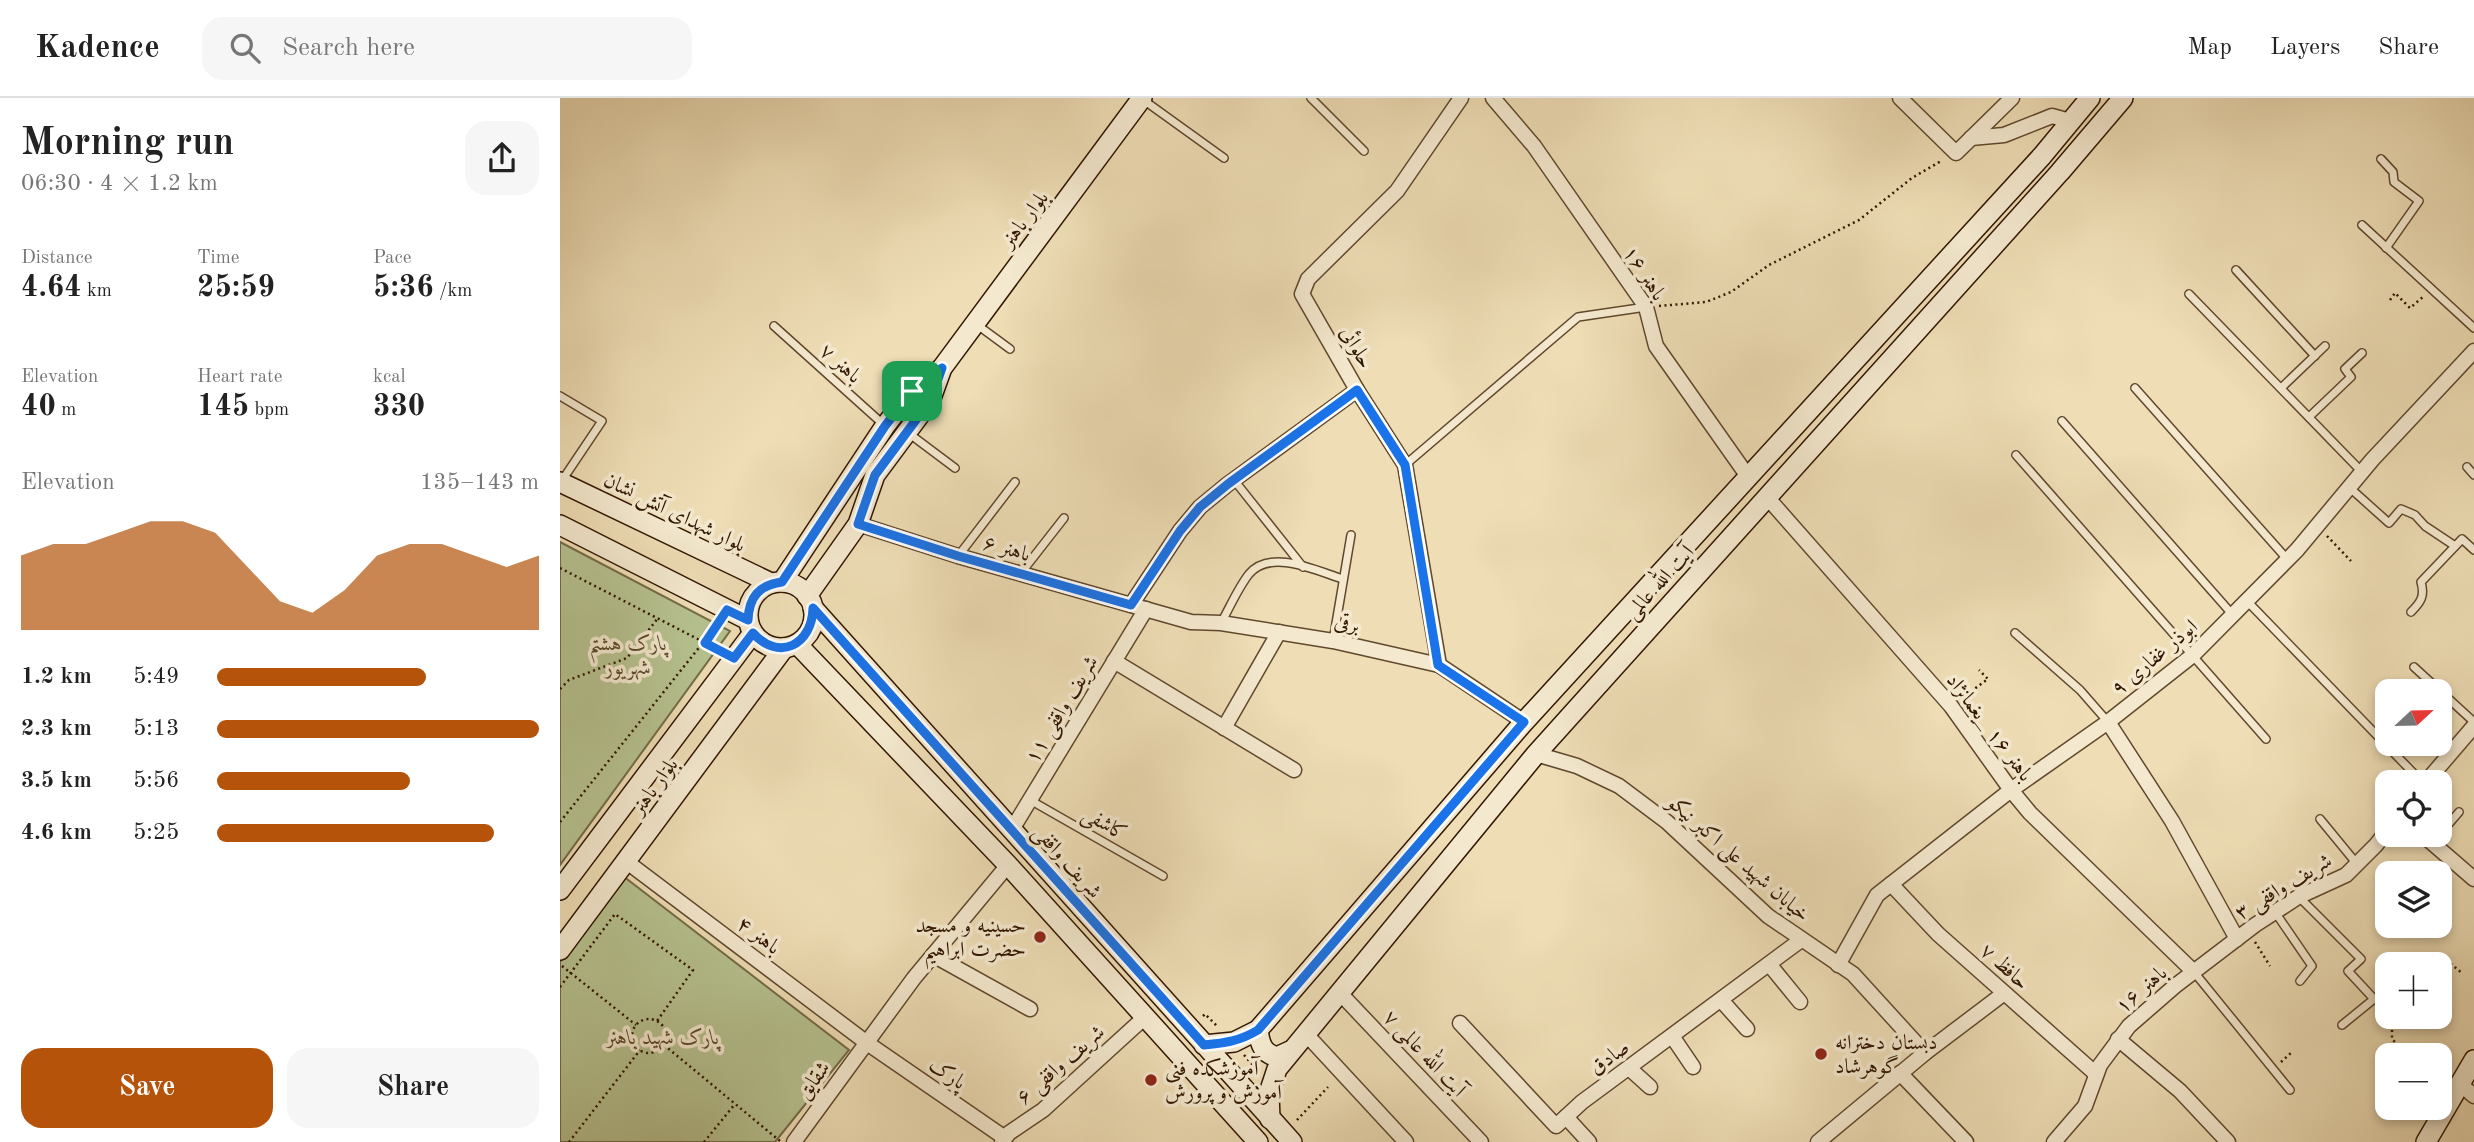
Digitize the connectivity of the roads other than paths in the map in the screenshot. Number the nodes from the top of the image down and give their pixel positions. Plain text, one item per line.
1 (1142, 98) edge
2 (1311, 98) edge
3 (1461, 98) edge
4 (1493, 98) edge
5 (1900, 98) edge
6 (2012, 98) edge
7 (2090, 98) edge
8 (2123, 98) edge
9 (2070, 121) junction
10 (1971, 138) junction
11 (1363, 151) dead end
12 (2042, 156) junction
13 (1224, 158) dead end
14 (2381, 159) dead end
15 (2060, 172) junction
16 (2362, 225) dead end
17 (2386, 248) junction
18 (2236, 270) dead end
19 (2189, 294) dead end
20 (1646, 307) junction
21 (975, 323) junction
22 (774, 326) dead end
23 (2474, 328) edge
24 (2325, 346) dead end
25 (1010, 349) dead end
26 (2474, 351) edge
27 (2362, 353) dead end
28 (2315, 356) junction
29 (942, 368) junction
30 (2135, 388) dead end
31 (2281, 388) junction
32 (1357, 390) junction
33 (560, 396) edge
34 (2309, 418) junction
35 (2062, 421) dead end
36 (885, 426) junction
37 (907, 432) junction
38 (2016, 455) dead end
39 (1405, 465) junction
40 (2467, 467) dead end
41 (955, 468) dead end
42 (2362, 472) junction
43 (2474, 475) edge
44 (1749, 478) junction
45 (1234, 480) junction
46 (560, 482) edge
47 (1015, 482) dead end
48 (2349, 487) junction
49 (1766, 496) junction
50 (1064, 518) dead end
51 (858, 524) junction
52 (560, 525) edge
53 (1351, 535) dead end
54 (2455, 546) junction
55 (2474, 550) edge
56 (958, 556) junction
57 (2288, 559) junction
58 (1303, 567) junction
59 (1021, 573) junction
60 (1343, 579) junction
61 (776, 583) junction
62 (2247, 601) junction
63 (810, 602) junction
64 (1131, 605) junction
65 (1146, 609) junction
66 (2411, 612) dead end
67 (2233, 615) junction
68 (1221, 623) junction
69 (750, 626) junction
70 (1279, 632) junction
71 (2015, 633) dead end
72 (1333, 641) junction
73 (790, 646) junction
74 (2193, 655) junction
75 (1114, 661) junction
76 (1438, 665) junction
77 (2414, 667) dead end
78 (1524, 722) junction
79 (2108, 722) junction
80 (2474, 724) edge
81 (1224, 728) junction
82 (2266, 739) dead end
83 (1536, 754) junction
84 (1294, 770) dead end
85 (2412, 770) edge
86 (2434, 770) edge
87 (2011, 790) junction
88 (1030, 800) junction
89 (2459, 812) dead end
90 (2452, 818) edge
91 (2320, 819) dead end
92 (1011, 831) junction
93 (2375, 844) edge
94 (2443, 847) edge
95 (627, 862) junction
96 (2357, 864) junction
97 (1008, 865) junction
98 (1163, 876) dead end
99 (2474, 879) edge
100 (1891, 884) junction
101 (560, 890) edge
102 (2298, 897) junction
103 (2275, 912) junction
104 (2242, 935) junction
105 (1801, 940) junction
106 (560, 950) edge
107 (933, 955) junction
108 (1769, 964) junction
109 (1838, 965) junction
110 (2194, 971) junction
111 (2300, 981) dead end
112 (1339, 992) junction
113 (2003, 994) junction
114 (1721, 1000) junction
115 (1800, 1002) dead end
116 (1030, 1009) dead end
117 (1145, 1017) junction
118 (1460, 1023) dead end
119 (2342, 1025) dead end
120 (1747, 1029) dead end
121 (1258, 1030) junction
122 (1305, 1033) junction
123 (1672, 1036) junction
124 (2118, 1039) junction
125 (867, 1043) junction
126 (1204, 1045) junction
127 (1290, 1051) junction
128 (1925, 1052) junction
129 (2474, 1060) edge
130 (1693, 1067) dead end
131 (1629, 1068) junction
132 (1900, 1073) junction
133 (2096, 1074) junction
134 (1650, 1087) dead end
135 (2290, 1090) dead end
136 (2467, 1090) edge
137 (1566, 1117) junction
138 (1270, 1119) junction
139 (1291, 1132) edge
140 (1004, 1140) edge
141 (794, 1142) edge
142 (1258, 1142) edge
143 (1406, 1142) edge
144 (1481, 1142) edge
145 (1589, 1142) edge
146 (1818, 1142) edge
147 (1966, 1142) edge
148 (2054, 1142) edge
149 (2228, 1142) edge
150 (2426, 1142) edge

1 - 13 lane
1 - 21 main road, بلوار باهنر
2 - 11 lane
3 - 32 street, حلوائی
4 - 20 street, باهنر ۱۶
5 - 10 street
6 - 10 street
7 - 9 main road, آیت الله عالمی
8 - 15 main road, آیت الله عالمی
9 - 10 street
9 - 12 main road, آیت الله عالمی
12 - 15 main road
12 - 44 main road, آیت الله عالمی
14 - 17 lane
15 - 49 main road, آیت الله عالمی
16 - 17 lane
17 - 23 lane
18 - 28 lane
19 - 31 lane
20 - 39 lane
20 - 44 street, باهنر ۱۶
21 - 25 lane
21 - 29 main road, بلوار باهنر
22 - 36 lane, باهنر ۷
24 - 28 lane
26 - 42 street, ابوذر غفاری ۹
27 - 34 lane
28 - 31 lane
29 - 36 main road, بلوار باهنر
29 - 37 main road, بلوار باهنر
30 - 57 lane
31 - 34 lane
32 - 39 street, حلوائی
32 - 45 street
33 - 46 lane
34 - 42 lane
35 - 67 lane
36 - 61 main road, بلوار باهنر
37 - 41 lane
37 - 51 main road, بلوار باهنر
38 - 74 lane
39 - 76 street, حلوائی
40 - 43 lane
42 - 48 street, ابوذر غفاری ۹
44 - 78 main road, آیت الله عالمی
45 - 58 lane
45 - 64 street
46 - 61 main road, بلوار شهدای آتش نشان
47 - 56 lane
48 - 54 lane
48 - 57 street, ابوذر غفاری ۹
49 - 83 main road, آیت الله عالمی
49 - 87 street, باهنر ۱۶ _یغمانژاد
50 - 59 lane
51 - 56 street, باهنر ۶
51 - 63 main road, بلوار باهنر
52 - 69 main road
53 - 60 lane
54 - 55 lane
54 - 66 lane
56 - 59 street, باهنر ۶
57 - 62 street, ابوذر غفاری ۹
58 - 60 lane
58 - 68 lane
59 - 64 street, باهنر ۶
60 - 72 lane
61 - 63 main road
61 - 69 main road
62 - 67 street, ابوذر غفاری ۹
62 - 85 lane
63 - 73 main road
63 - 92 main road, شریف واقفی
64 - 65 street, باهنر ۶
65 - 68 street, برقی
65 - 75 street, شریف واقفی ۱۱
67 - 74 street, ابوذر غفاری ۹
68 - 70 street, برقی
69 - 73 main road
69 - 101 main road, بلوار باهنر
70 - 72 street, برقی
70 - 81 street
71 - 79 lane
72 - 76 street, برقی
73 - 95 main road, بلوار باهنر
73 - 97 main road
74 - 79 street, ابوذر غفاری ۹
74 - 82 lane
75 - 81 street
75 - 88 street, شریف واقفی ۱۱
76 - 78 street, برقی
77 - 80 lane
78 - 121 main road, آیت الله عالمی
79 - 87 street, ابوذر غفاری ۹
79 - 104 street
80 - 86 street
81 - 84 street
83 - 105 street, خیابان شهید علی اکبر نیکو
83 - 112 main road, آیت الله عالمی
87 - 100 street, ابوذر غفاری ۹
87 - 110 street, باهنر ۱۶ _یغمانژاد
88 - 92 street, شریف واقفی ۱۱
88 - 98 lane, کاشفی
89 - 90 lane
91 - 96 lane
92 - 126 main road, شریف واقفی
93 - 96 street, شریف واقفی ۳
94 - 99 street
95 - 106 main road, بلوار باهنر
95 - 125 street, باهنر ۴
96 - 102 street, شریف واقفی ۳
97 - 107 street, شقایق
97 - 117 main road
100 - 109 street, ابوذر غفاری ۹
100 - 113 street, حافظ ۷
102 - 103 street, شریف واقفی ۳
102 - 119 lane
103 - 104 street, شریف واقفی ۳
103 - 111 lane
104 - 110 street, شریف واقفی ۳
105 - 108 street, صادق
105 - 109 street, خیابان شهید علی اکبر نیکو
107 - 116 street
107 - 125 street, شقایق
108 - 114 street, صادق
108 - 115 street
109 - 128 street, خیابان شهید علی اکبر نیکو
110 - 124 street, باهنر ۱۶
110 - 135 lane
112 - 122 main road, آیت الله عالمی
112 - 144 street, آیت الله عالمی ۷
113 - 128 street
113 - 133 street, حافظ ۷
114 - 120 street
114 - 123 street, صادق
117 - 140 street, شریف واقفی ۶
117 - 142 main road
118 - 137 street
121 - 126 main road, آیت الله عالمی
121 - 127 main road
122 - 127 main road, آیت الله عالمی
122 - 143 street
123 - 130 street
123 - 131 street, صادق
124 - 133 street, باهنر ۱۶
124 - 149 street
125 - 140 street, پارک
125 - 141 street, شقایق
126 - 138 main road, شریف واقفی
127 - 138 main road, آیت الله عالمی
128 - 132 street
129 - 136 main road
131 - 134 street
131 - 137 street, صادق
132 - 146 street
132 - 147 street
133 - 148 street, باهنر ۱۶
136 - 150 main road
137 - 145 street
138 - 139 main road, شریف واقفی

